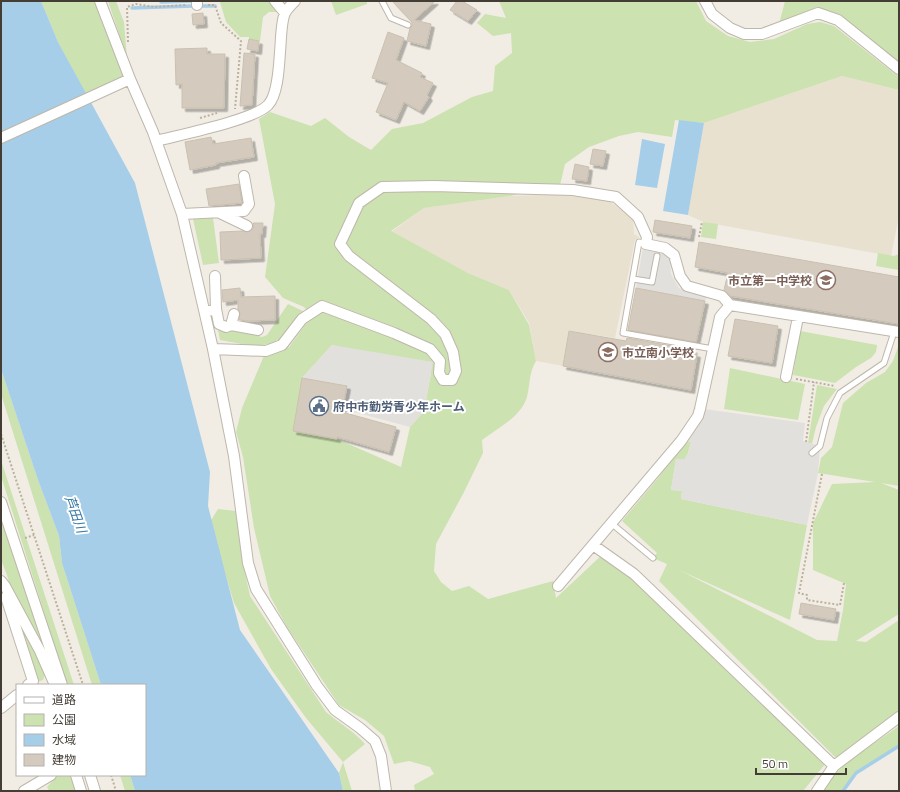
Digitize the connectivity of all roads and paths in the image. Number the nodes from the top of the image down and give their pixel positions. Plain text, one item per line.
1 (100, 1) edge
2 (275, 1) edge
3 (295, 1) edge
4 (382, 1) edge
5 (705, 1) edge
6 (197, 3) edge
7 (285, 13) junction
8 (408, 25) dead end
9 (129, 47) dead end
10 (899, 69) edge
11 (126, 82) junction
12 (229, 111) dead end
13 (223, 112) dead end
14 (196, 119) dead end
15 (1, 138) edge
16 (156, 141) junction
17 (244, 176) dead end
18 (218, 213) junction
19 (182, 214) junction
20 (702, 222) dead end
21 (246, 226) dead end
22 (699, 237) dead end
23 (646, 244) junction
24 (657, 256) dead end
25 (215, 276) dead end
26 (633, 279) junction
27 (730, 305) junction
28 (216, 309) junction
29 (205, 312) junction
30 (234, 314) dead end
31 (798, 317) junction
32 (231, 325) junction
33 (258, 330) dead end
34 (896, 332) edge
35 (213, 349) junction
36 (713, 349) junction
37 (789, 378) joint
38 (814, 382) junction
39 (840, 383) dead end
40 (1, 434) edge
41 (806, 442) dead end
42 (812, 453) dead end
43 (822, 474) dead end
44 (1, 502) edge
45 (611, 524) junction
46 (593, 545) junction
47 (653, 558) dead end
48 (3, 583) edge
49 (844, 583) dead end
50 (558, 586) dead end
51 (29, 684) edge
52 (55, 684) edge
53 (62, 684) edge
54 (83, 684) edge
55 (16, 696) edge
56 (1, 708) edge
57 (899, 717) edge
58 (834, 766) junction
59 (49, 776) edge
60 (76, 776) edge
61 (90, 776) edge
62 (111, 776) edge
63 (24, 791) edge
64 (81, 791) edge
65 (95, 791) edge
66 (116, 791) edge
67 (386, 791) edge
68 (817, 791) edge

1 - 11 street
2 - 7 street
3 - 7 street
4 - 8 lane
5 - 10 street
6 - 9 path
6 - 12 path
7 - 16 street
11 - 15 street
11 - 16 street
13 - 14 path
16 - 19 street
17 - 18 street
18 - 19 street
18 - 21 street
19 - 29 street
20 - 22 path
23 - 26 lane
23 - 27 street
23 - 35 street
24 - 26 lane
25 - 28 street
26 - 36 lane
27 - 31 street
27 - 36 street
28 - 29 street
28 - 32 street
29 - 35 street
30 - 32 street
31 - 34 street
31 - 37 street
32 - 33 street
34 - 42 lane
35 - 67 street
36 - 45 street
37 - 38 path
38 - 39 path
38 - 41 path
40 - 54 path
43 - 49 path
44 - 53 street
45 - 46 street
45 - 47 lane
46 - 50 street
46 - 58 street
48 - 51 street
48 - 52 street
55 - 56 street
57 - 58 street
58 - 68 street
59 - 63 street
60 - 64 street
61 - 65 street
62 - 66 path

